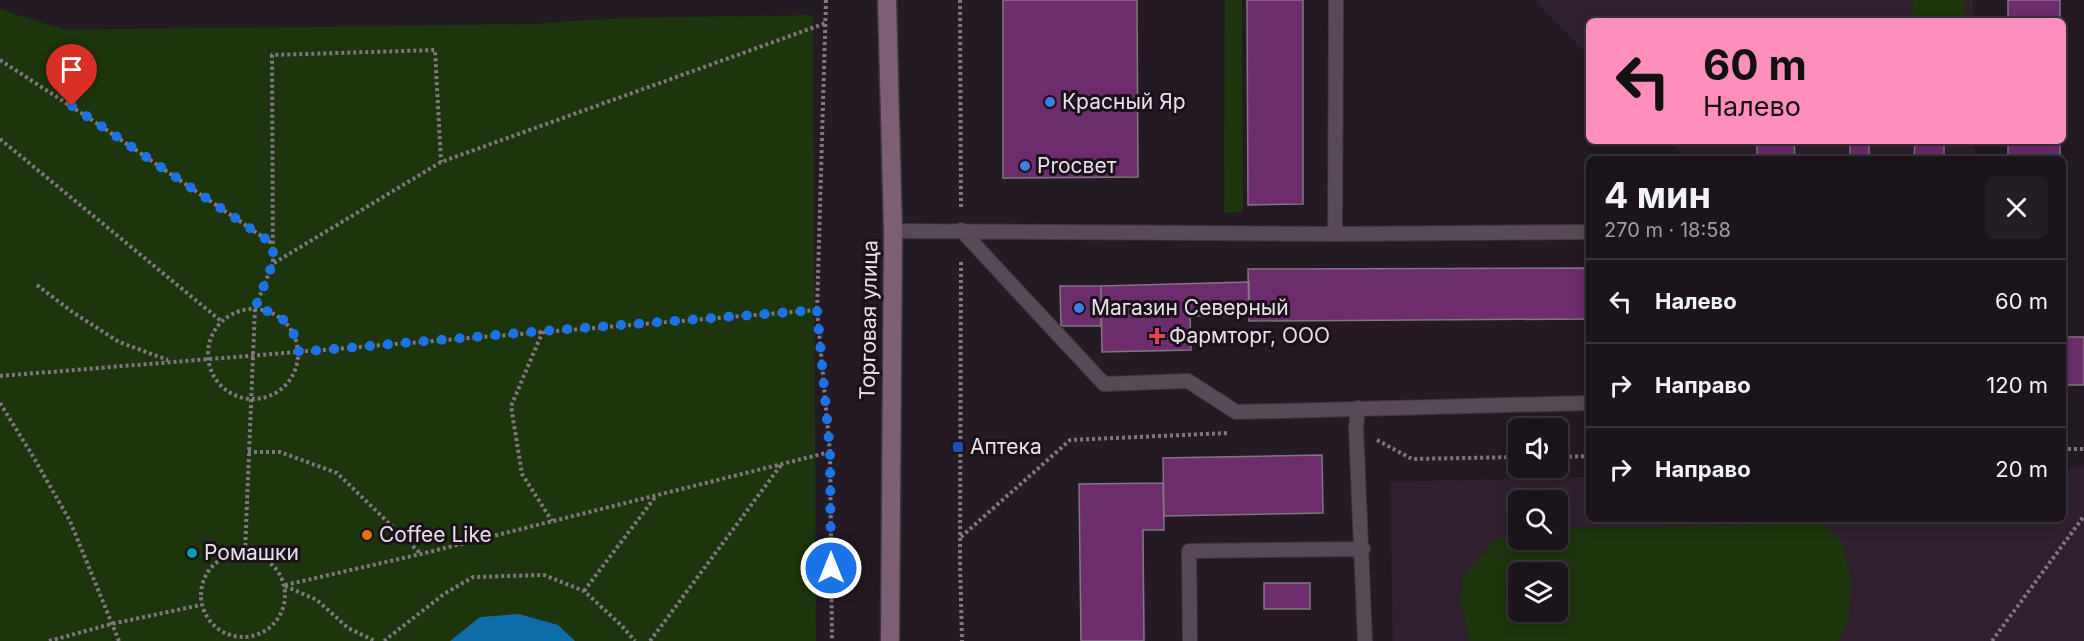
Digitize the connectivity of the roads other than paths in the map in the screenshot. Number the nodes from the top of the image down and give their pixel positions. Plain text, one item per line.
1 (887, 0) edge
2 (1336, 0) edge
3 (961, 230) junction
4 (893, 231) junction
5 (1586, 232) edge
6 (1335, 234) junction
7 (1586, 403) edge
8 (1358, 408) junction
9 (1363, 549) junction
10 (890, 641) edge
11 (1190, 641) edge
12 (1365, 641) edge

1 - 4 street, Торговая улица
2 - 6 lane
3 - 4 lane
3 - 6 lane
3 - 8 lane
4 - 10 street, Торговая улица
5 - 6 lane
7 - 8 lane
8 - 9 lane
9 - 11 lane
9 - 12 lane

